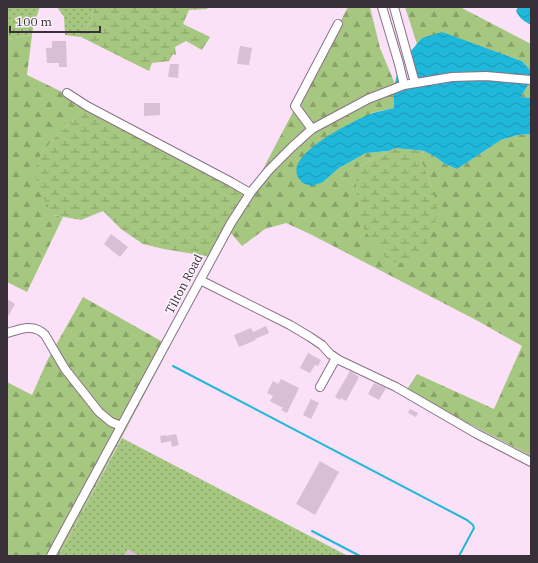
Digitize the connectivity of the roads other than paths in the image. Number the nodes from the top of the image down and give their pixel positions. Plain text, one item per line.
1 (382, 7) edge
2 (394, 7) edge
3 (338, 24) dead end
4 (531, 80) edge
5 (415, 83) junction
6 (404, 85) junction
7 (67, 93) dead end
8 (312, 129) junction
9 (250, 194) junction
10 (200, 280) junction
11 (7, 333) edge
12 (336, 358) junction
13 (320, 387) dead end
14 (121, 426) junction
15 (531, 462) edge
16 (51, 556) edge

1 - 6 street
2 - 5 street
3 - 8 street
4 - 5 street, Tilton Road
5 - 6 street, Tilton Road
6 - 8 street, Tilton Road
7 - 9 street
8 - 9 street, Tilton Road
9 - 10 street, Tilton Road
10 - 12 street
10 - 14 street, Tilton Road
11 - 14 street
12 - 13 street
12 - 15 street
14 - 16 street, Tilton Road

